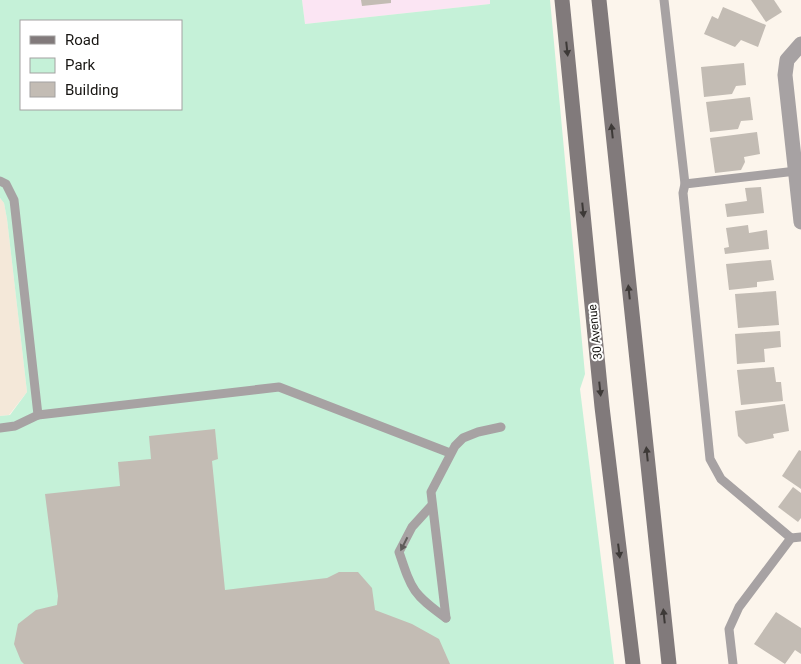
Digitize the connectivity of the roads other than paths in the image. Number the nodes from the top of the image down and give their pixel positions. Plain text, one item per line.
1 (562, 0) edge
2 (599, 0) edge
3 (664, 0) edge
4 (801, 44) edge
5 (796, 171) junction
6 (0, 181) edge
7 (685, 184) junction
8 (801, 222) edge
9 (38, 414) junction
10 (501, 427) dead end
11 (0, 428) edge
12 (450, 453) junction
13 (432, 505) junction
14 (796, 538) edge
15 (633, 664) edge
16 (669, 664) edge
17 (733, 664) edge

1 -> 15 main road, 30 Avenue
16 -> 2 main road
3 - 7 lane
4 - 5 street
5 - 7 lane
5 - 8 street
6 - 9 lane
7 - 14 lane
9 - 11 lane
9 - 12 lane
10 - 12 lane
12 - 13 lane
13 -> 13 lane
14 - 17 lane

